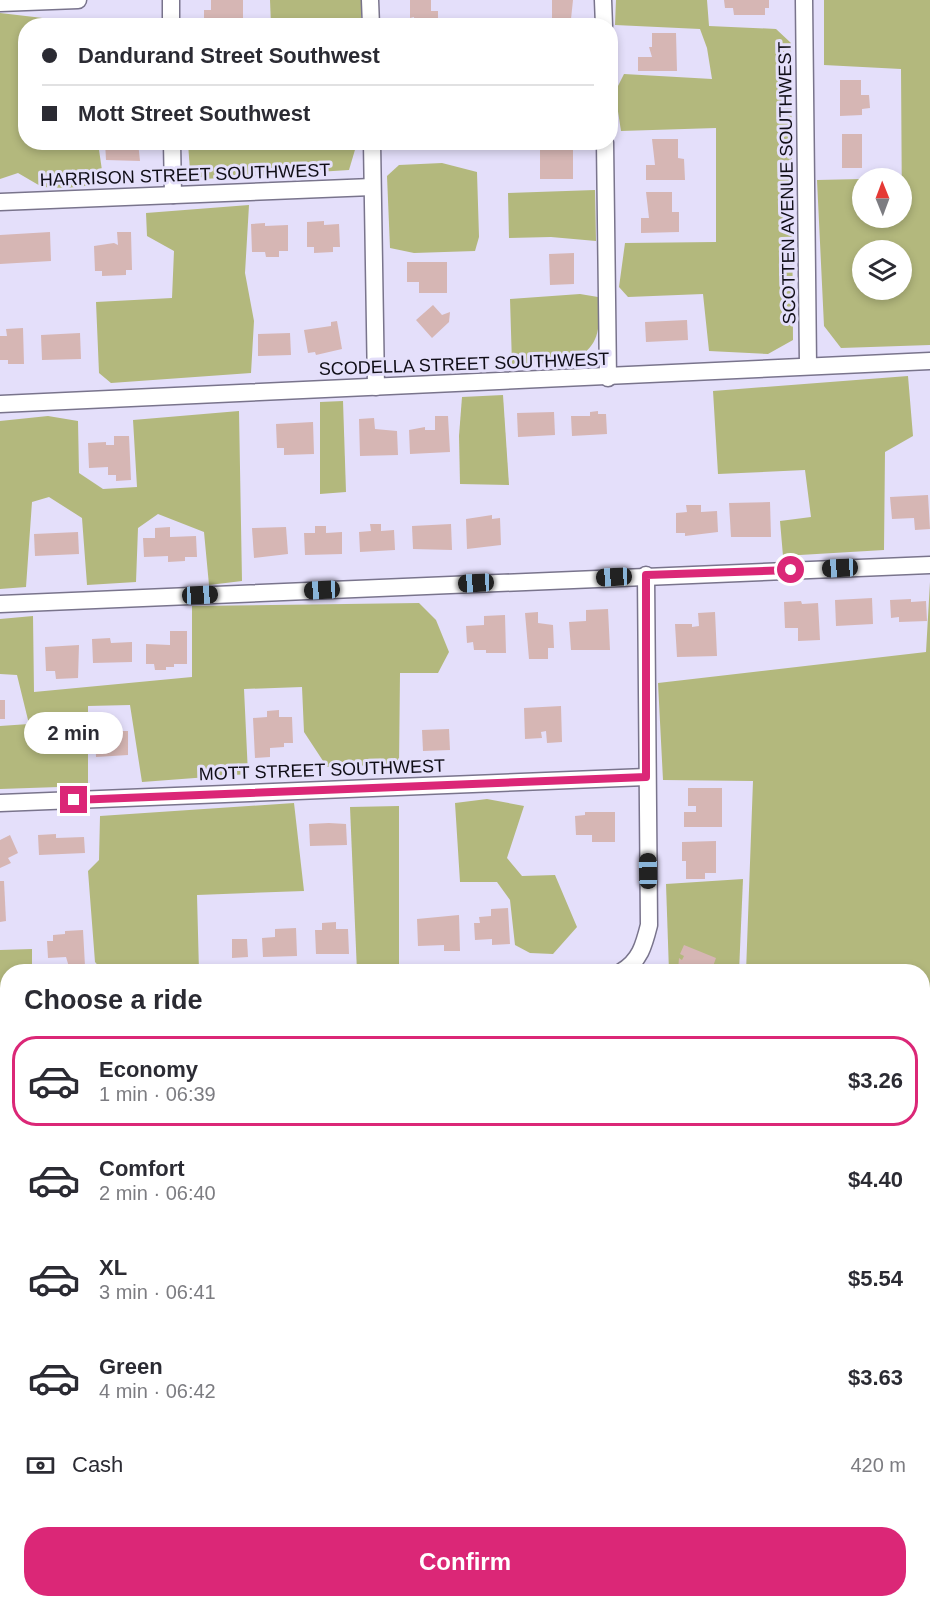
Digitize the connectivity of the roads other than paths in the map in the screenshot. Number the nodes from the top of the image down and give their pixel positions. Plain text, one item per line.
1 (78, 0) edge
2 (171, 0) edge
3 (370, 0) edge
4 (603, 0) edge
5 (804, 0) edge
6 (0, 3) edge
7 (171, 18) edge
8 (371, 18) edge
9 (604, 18) edge
10 (172, 150) edge
11 (372, 150) edge
12 (605, 150) edge
13 (372, 187) junction
14 (173, 195) junction
15 (0, 202) edge
16 (930, 361) edge
17 (808, 365) junction
18 (608, 378) junction
19 (376, 387) junction
20 (0, 404) edge
21 (930, 565) edge
22 (646, 575) junction
23 (0, 604) edge
24 (646, 777) junction
25 (0, 803) edge
26 (633, 964) edge

1 - 6 street
2 - 7 street
3 - 8 street
4 - 9 street
5 - 17 street, SCOTTEN AVENUE SOUTHWEST
10 - 14 street
11 - 13 street
12 - 18 street
13 - 14 street, HARRISON STREET SOUTHWEST
13 - 19 street
14 - 15 street, HARRISON STREET SOUTHWEST
16 - 17 street, SCODELLA STREET SOUTHWEST
17 - 18 street, SCODELLA STREET SOUTHWEST
18 - 19 street, SCODELLA STREET SOUTHWEST
19 - 20 street, SCODELLA STREET SOUTHWEST
21 - 22 street
22 - 23 street
22 - 24 street
24 - 25 street, MOTT STREET SOUTHWEST
24 - 26 street

